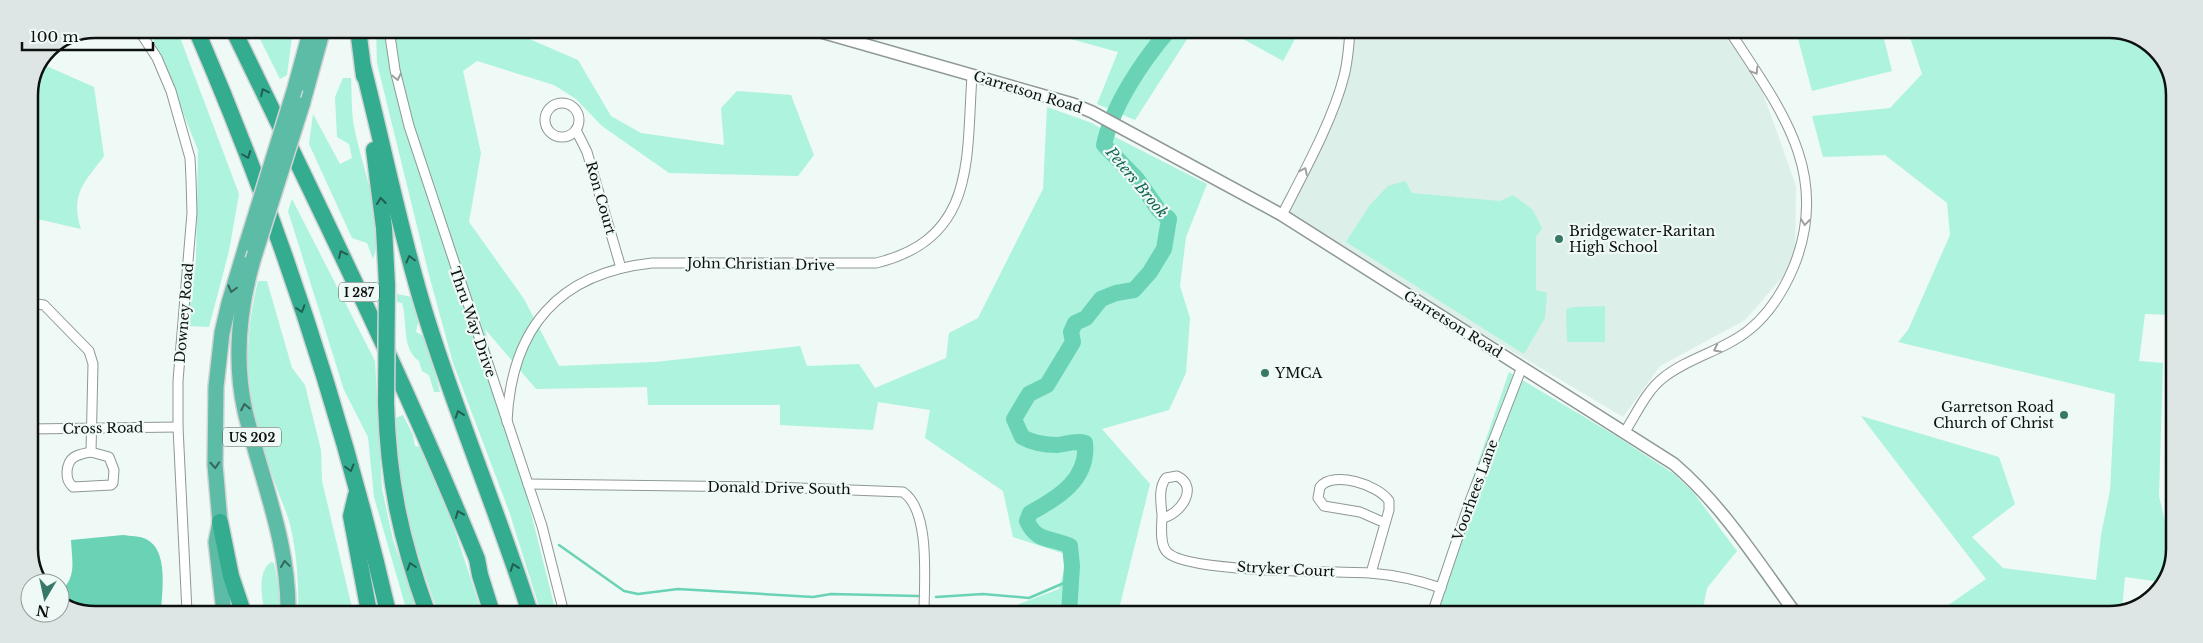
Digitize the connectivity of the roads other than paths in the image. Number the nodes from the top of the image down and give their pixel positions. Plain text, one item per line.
1 (143, 37) edge
2 (199, 37) edge
3 (238, 37) edge
4 (309, 37) edge
5 (321, 37) edge
6 (359, 37) edge
7 (391, 37) edge
8 (838, 37) edge
9 (1349, 37) edge
10 (1734, 37) edge
11 (363, 67) junction
12 (972, 76) junction
13 (576, 130) dead end
14 (1282, 215) junction
15 (620, 268) junction
16 (37, 304) edge
17 (1522, 368) junction
18 (507, 422) junction
19 (90, 427) junction
20 (178, 427) junction
21 (38, 429) edge
22 (1624, 433) junction
23 (91, 452) junction
24 (528, 484) junction
25 (357, 493) junction
26 (1162, 518) junction
27 (220, 522) junction
28 (1385, 523) junction
29 (477, 559) junction
30 (1371, 573) junction
31 (1441, 588) junction
32 (188, 606) edge
33 (223, 606) edge
34 (241, 606) edge
35 (288, 606) edge
36 (368, 606) edge
37 (386, 606) edge
38 (424, 606) edge
39 (490, 606) edge
40 (500, 606) edge
41 (527, 606) edge
42 (562, 606) edge
43 (924, 606) edge
44 (1435, 606) edge
45 (1790, 606) edge

1 - 20 street, Downey Road
2 -> 25 highway
29 -> 3 highway, I 287
4 -> 27 highway, US 202, bridge
35 -> 5 highway, US 202, bridge
6 - 11 highway
7 -> 18 street, Thru Way Drive
8 - 12 street, Garretson Road
14 -> 9 street
10 -> 22 street
38 -> 11 highway, bridge
41 -> 11 highway
12 - 14 street, Garretson Road
12 - 15 street, John Christian Drive
13 - 15 street, Ron Court
14 - 17 street, Garretson Road
15 - 18 street, John Christian Drive
16 - 19 street
17 - 22 street, Garretson Road
17 - 31 street, Voorhees Lane
18 - 24 street, Thru Way Drive
19 - 20 street, Cross Road
19 - 21 street, Cross Road
19 - 23 street
20 - 32 street, Downey Road
22 - 45 street, Garretson Road
23 - 23 street
24 - 42 street, Thru Way Drive
24 - 43 street, Donald Drive South
25 - 36 highway
25 - 37 highway
26 - 26 street, Stryker Court
26 - 30 street, Stryker Court
27 - 33 highway, US 202
27 - 34 highway
28 - 28 street
28 - 30 street
29 - 39 highway, I 287
29 - 40 highway, I 287
30 - 31 street, Stryker Court
31 - 44 street, Voorhees Lane

